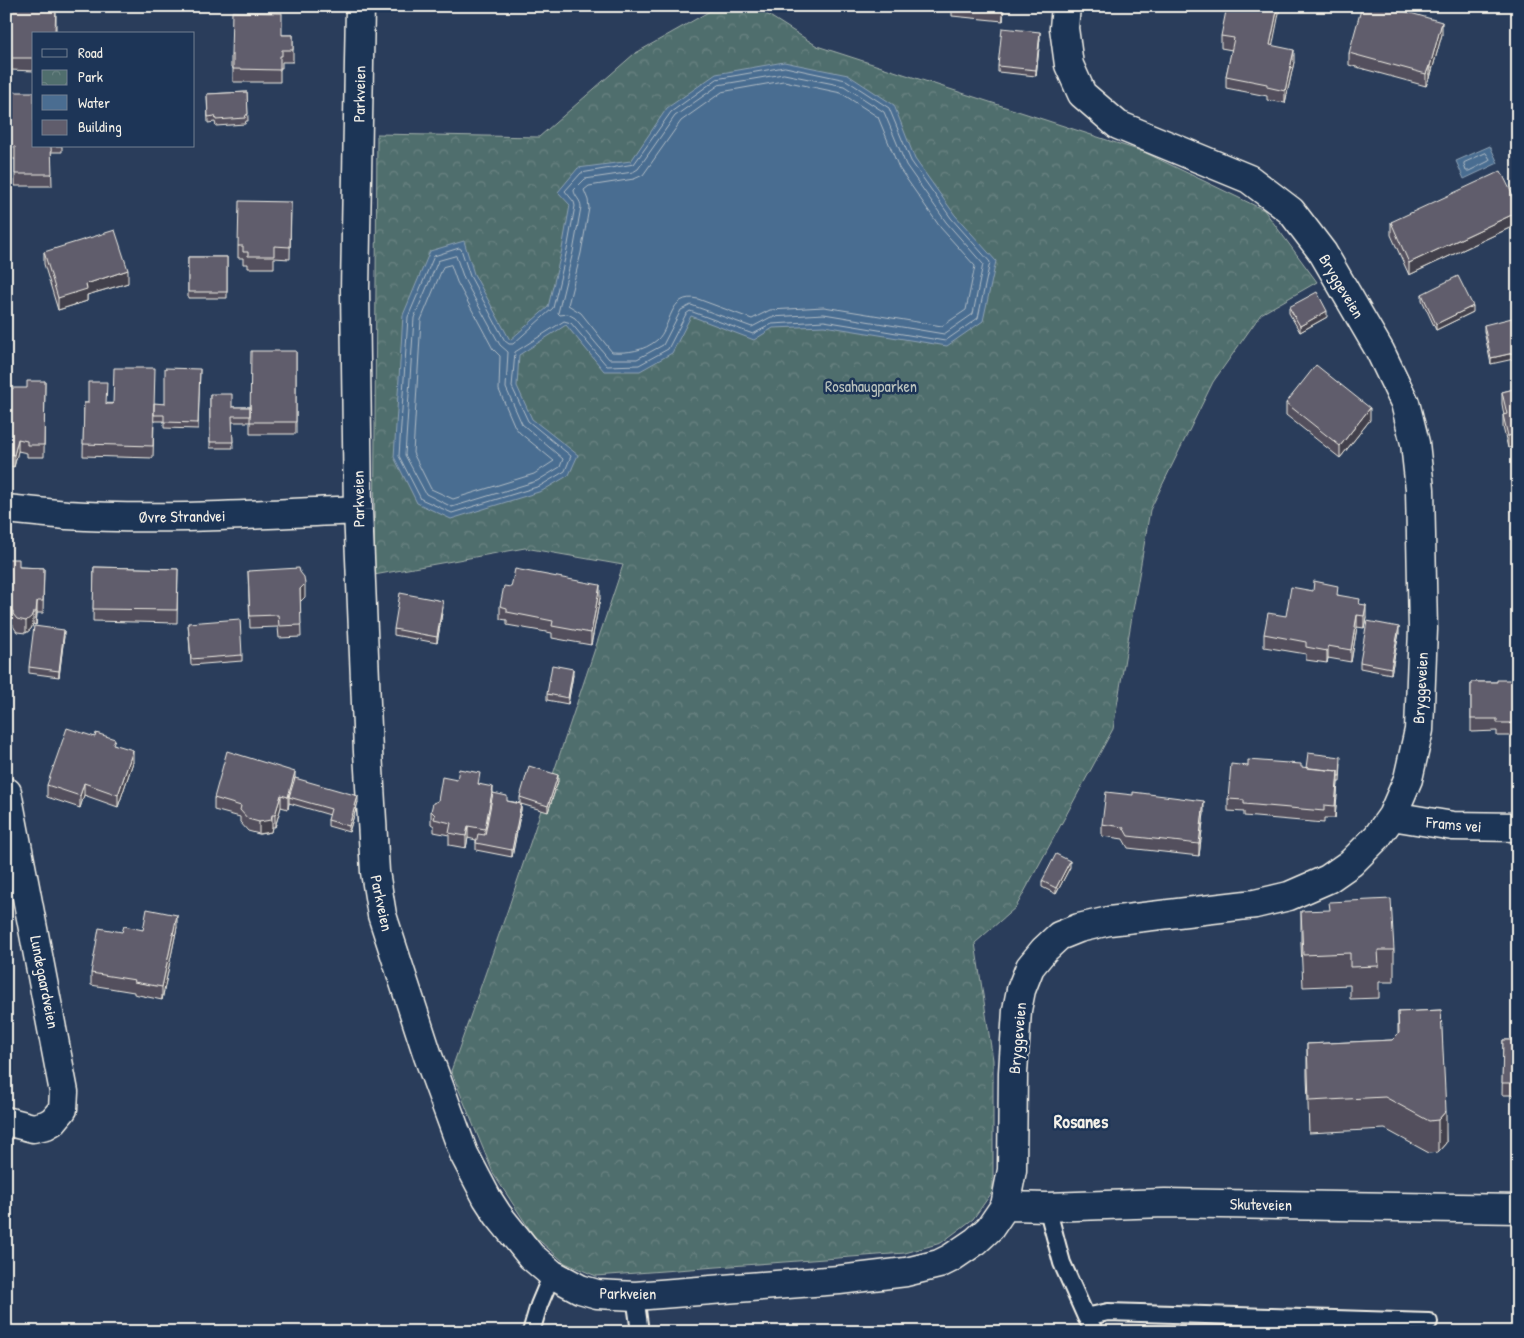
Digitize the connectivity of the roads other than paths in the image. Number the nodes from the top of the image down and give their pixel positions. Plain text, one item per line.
1 (360, 6) edge
2 (1066, 6) edge
3 (6, 509) edge
4 (358, 510) junction
5 (7, 792) edge
6 (1392, 816) junction
7 (1518, 827) edge
8 (6, 1121) edge
9 (1005, 1206) junction
10 (1046, 1207) junction
11 (1518, 1209) edge
12 (552, 1274) junction
13 (635, 1296) junction
14 (1086, 1317) junction
15 (1429, 1322) dead end
16 (531, 1332) edge
17 (640, 1332) edge
18 (1095, 1332) edge

1 - 4 street, Parkveien
2 - 6 street, Bryggeveien
3 - 4 street, Øvre Strandvei
4 - 12 street, Parkveien
5 - 8 street, Lundegaardveien
6 - 7 street, Frams vei
6 - 9 street, Bryggeveien
9 - 10 street, Skuteveien
9 - 13 street, Parkveien
10 - 11 street, Skuteveien
10 - 14 lane
12 - 13 street, Parkveien
12 - 16 lane
13 - 17 lane
14 - 15 lane
14 - 18 lane

